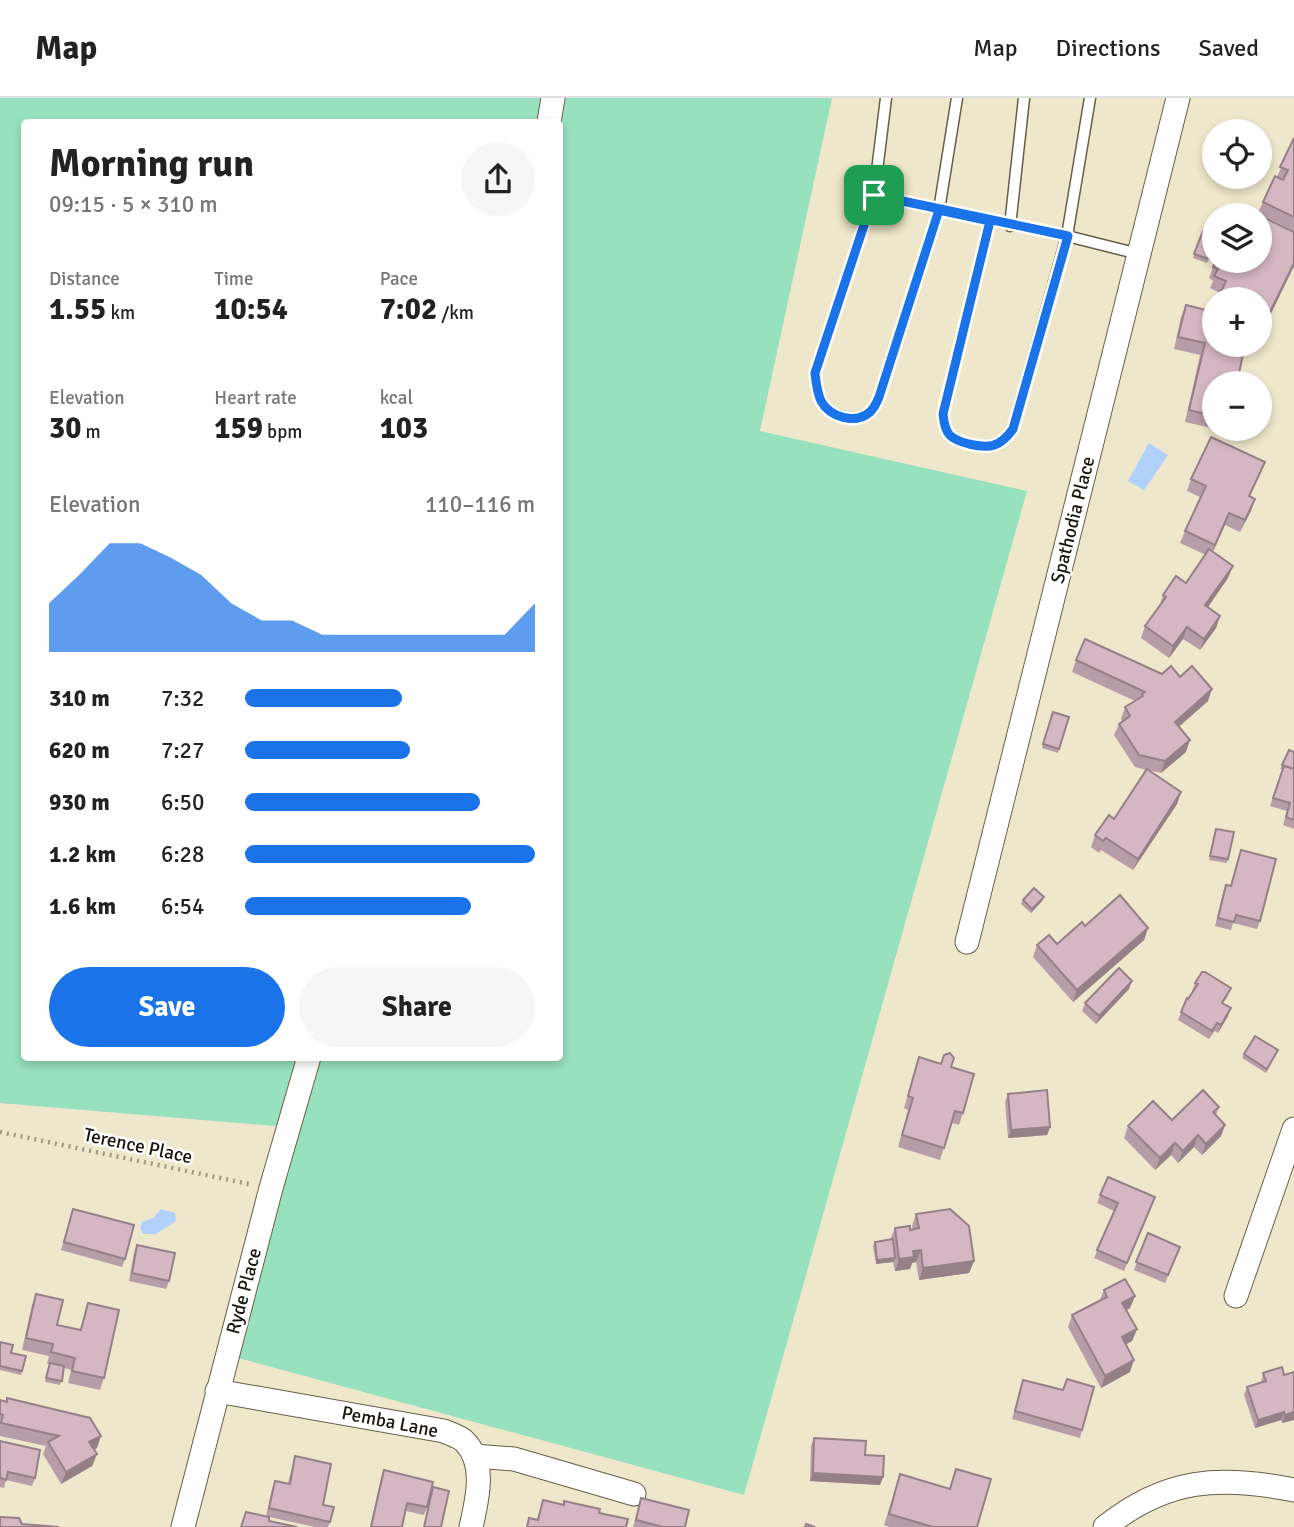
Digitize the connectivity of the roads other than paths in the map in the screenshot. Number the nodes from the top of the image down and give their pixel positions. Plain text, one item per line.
1 (553, 98) edge
2 (886, 98) edge
3 (957, 98) edge
4 (1024, 98) edge
5 (1090, 98) edge
6 (1178, 98) edge
7 (550, 119) edge
8 (874, 195) junction
9 (939, 210) junction
10 (990, 221) junction
11 (1010, 226) junction
12 (1068, 236) junction
13 (1139, 254) junction
14 (967, 942) dead end
15 (308, 1061) edge
16 (1294, 1129) edge
17 (1289, 1160) edge
18 (1236, 1296) dead end
19 (217, 1391) junction
20 (474, 1456) junction
21 (1294, 1490) edge
22 (634, 1494) dead end
23 (183, 1527) edge
24 (471, 1527) edge
25 (1105, 1527) edge

1 - 7 street
2 - 8 lane
3 - 9 lane
4 - 11 lane
5 - 12 lane
6 - 13 street, Spathodia Place
8 - 9 lane
8 - 9 lane
9 - 10 lane
10 - 11 lane
10 - 12 lane
11 - 12 lane
12 - 13 lane
13 - 14 street, Spathodia Place
15 - 19 street, Ryde Place
16 - 17 street
17 - 18 street
19 - 20 street, Pemba Lane
19 - 23 street, Ryde Place
20 - 22 street
20 - 24 street
21 - 25 street

